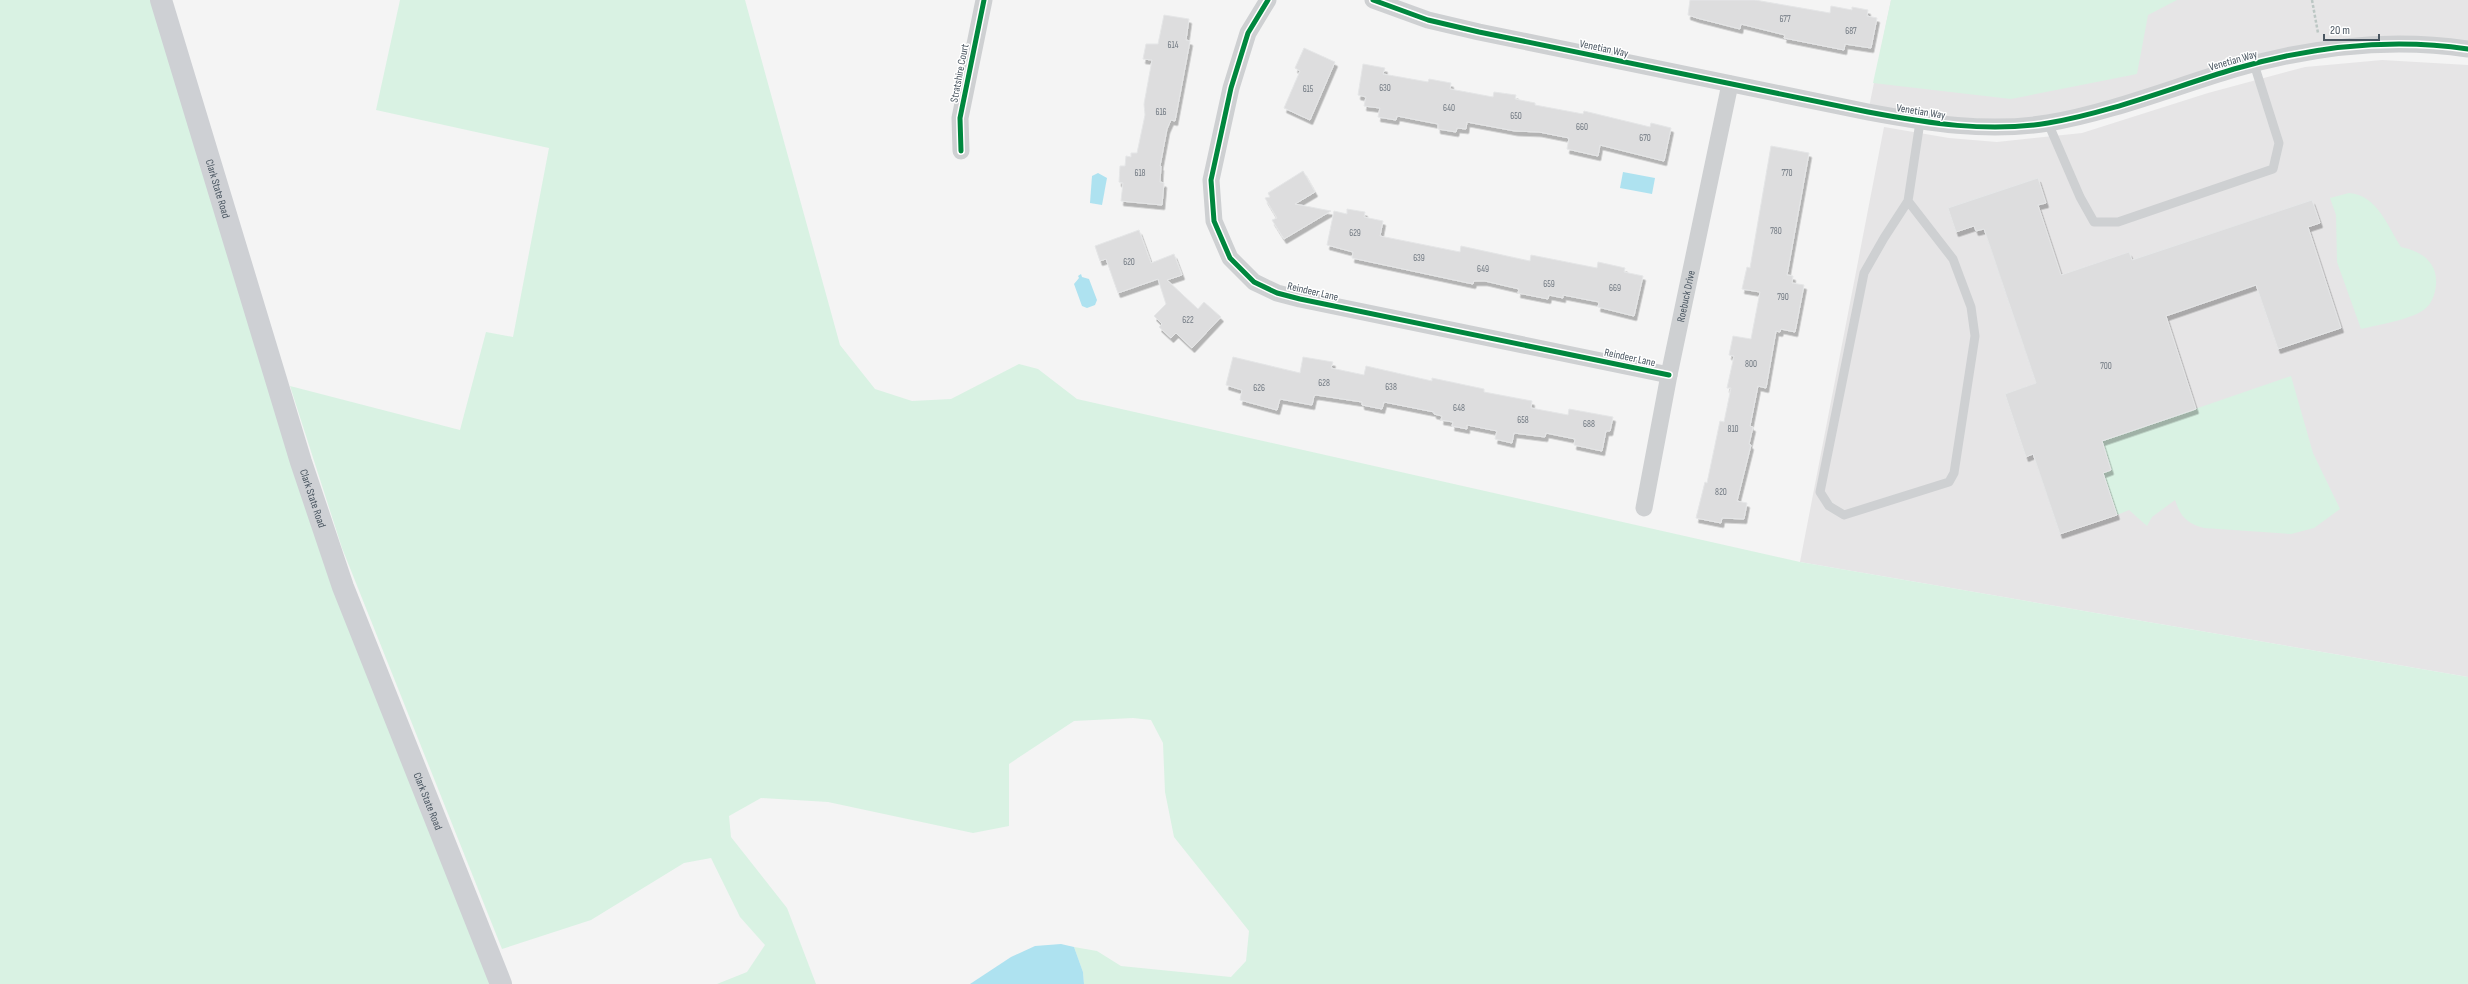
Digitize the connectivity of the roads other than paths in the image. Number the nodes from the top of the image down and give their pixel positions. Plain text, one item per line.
1 (161, 0) edge
2 (984, 0) edge
3 (1268, 0) edge
4 (1373, 0) edge
5 (2468, 49) edge
6 (2254, 64) junction
7 (1730, 84) junction
8 (1920, 122) junction
9 (2048, 123) junction
10 (961, 152) dead end
11 (1908, 202) junction
12 (1669, 375) junction
13 (1644, 508) dead end
14 (501, 984) edge

1 - 14 main road, Clark State Road
2 - 10 street, Stratshire Court
3 - 12 street, Reindeer Lane
4 - 7 street, Venetian Way
5 - 6 street, Venetian Way
6 - 9 street, Venetian Way
6 - 9 lane
7 - 8 street, Venetian Way
7 - 12 street, Roebuck Drive
8 - 9 street, Venetian Way
8 - 11 lane
11 - 11 lane
12 - 13 street, Roebuck Drive

